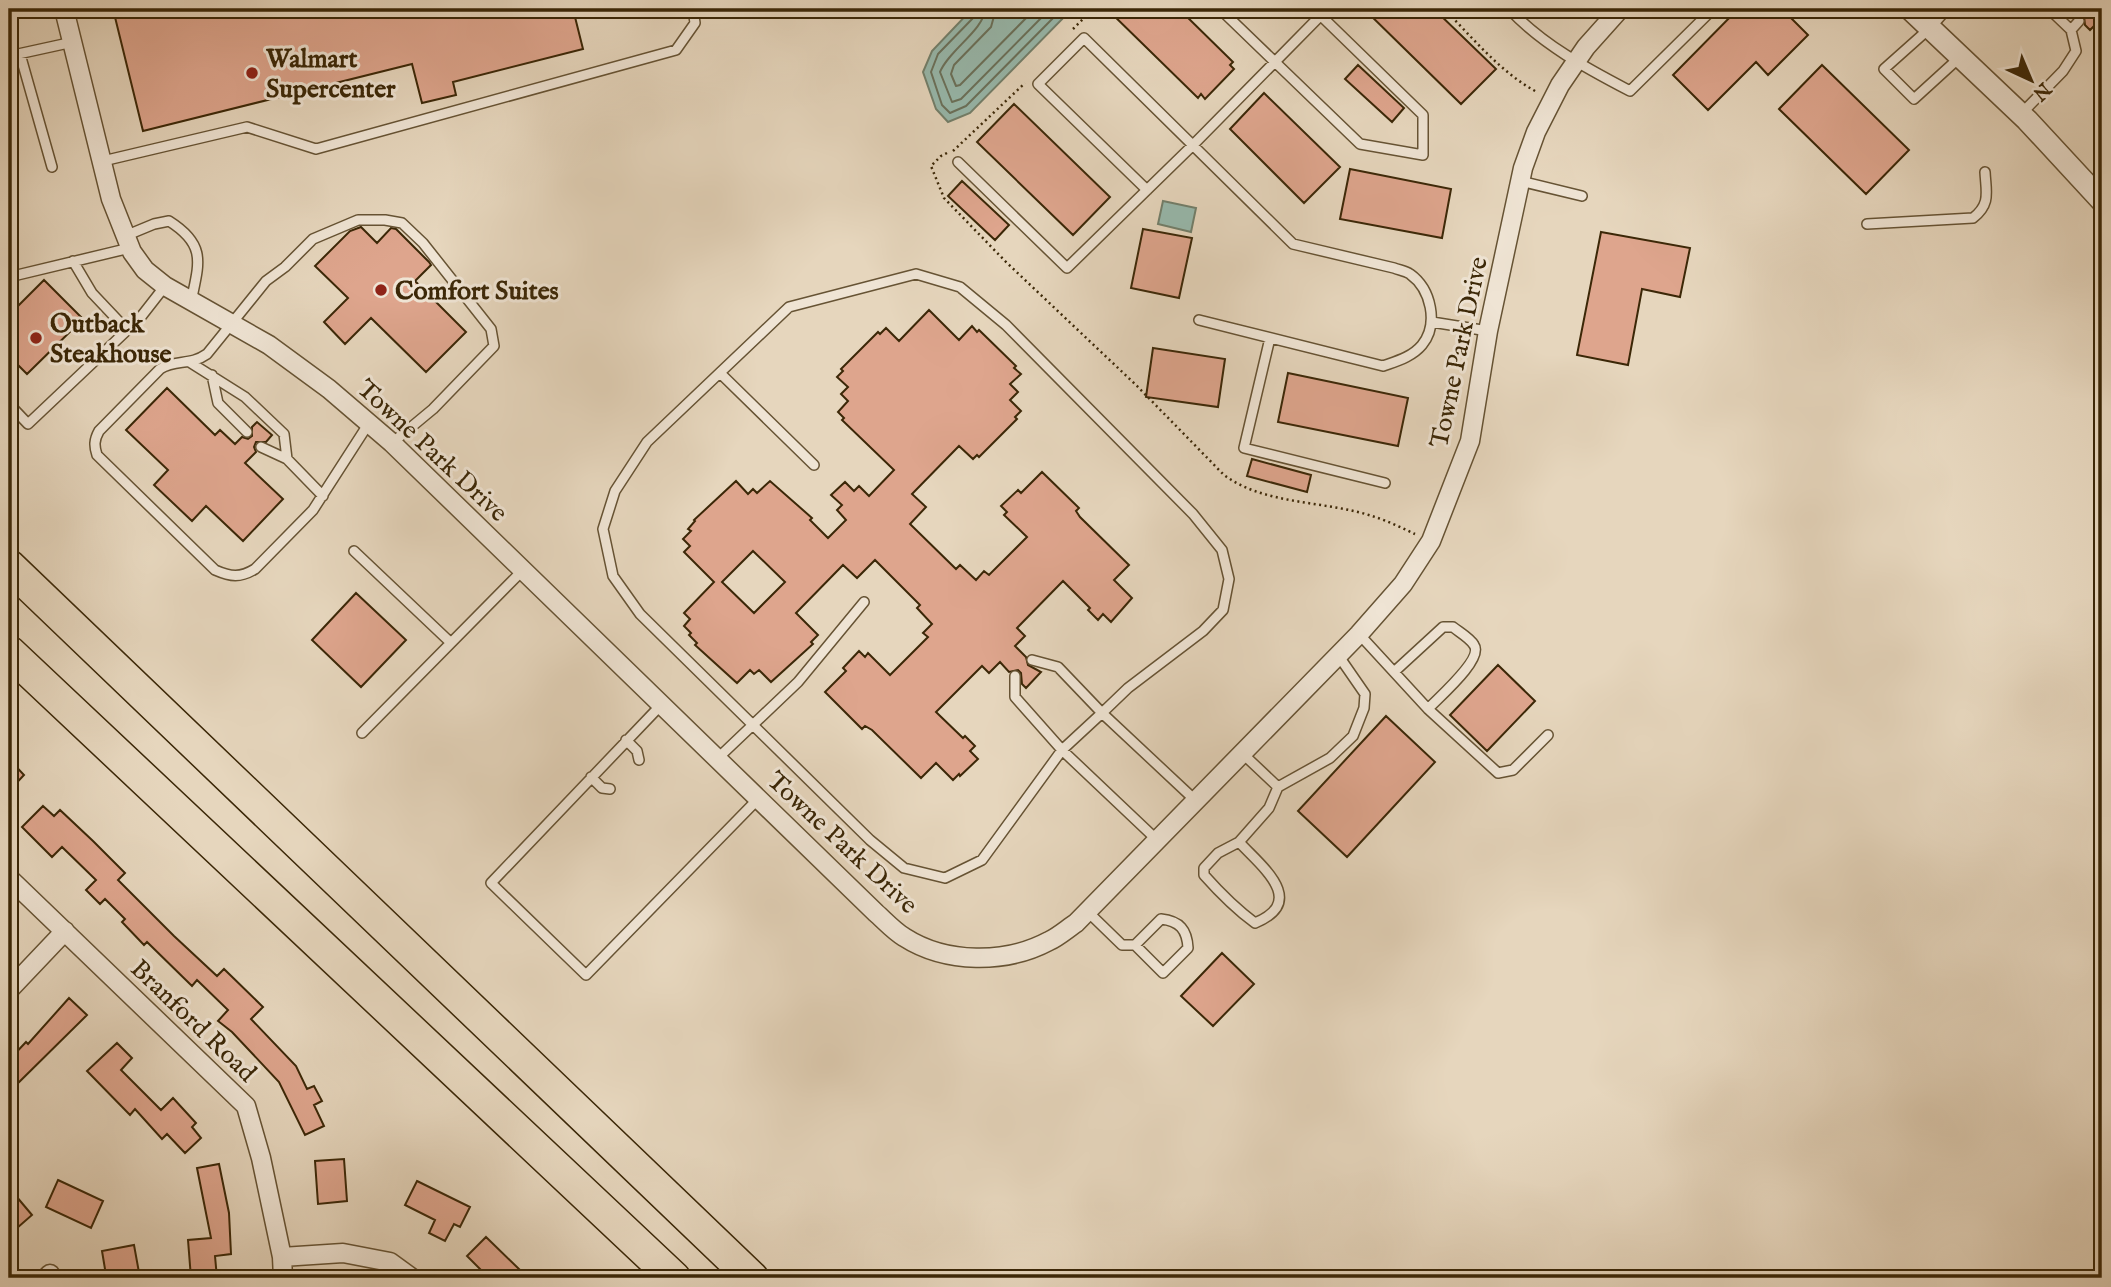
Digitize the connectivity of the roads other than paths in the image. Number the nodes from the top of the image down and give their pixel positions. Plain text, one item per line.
1 (64, 9) edge
2 (693, 9) edge
3 (1220, 9) edge
4 (1509, 9) edge
5 (1620, 9) edge
6 (1713, 9) edge
7 (1910, 9) edge
8 (1947, 9) edge
9 (2049, 9) edge
10 (1320, 11) edge
11 (2079, 21) dead end
12 (1930, 28) junction
13 (2071, 30) junction
14 (73, 42) junction
15 (20, 54) junction
16 (9, 56) edge
17 (1960, 57) junction
18 (1275, 61) junction
19 (1576, 63) junction
20 (2021, 114) junction
21 (1193, 145) junction
22 (103, 161) junction
23 (958, 162) dead end
24 (52, 167) dead end
25 (1985, 172) dead end
26 (1520, 181) junction
27 (1147, 190) junction
28 (1582, 196) dead end
29 (2102, 201) edge
30 (1867, 224) dead end
31 (128, 242) junction
32 (73, 261) junction
33 (9, 276) edge
34 (164, 286) junction
35 (191, 302) junction
36 (1199, 320) dead end
37 (1432, 323) junction
38 (233, 325) junction
39 (127, 330) junction
40 (1488, 331) junction
41 (1270, 338) junction
42 (190, 363) junction
43 (720, 373) junction
44 (212, 375) junction
45 (9, 404) edge
46 (369, 423) junction
47 (247, 432) dead end
48 (392, 443) junction
49 (261, 446) dead end
50 (287, 459) junction
51 (814, 465) dead end
52 (1385, 483) dead end
53 (323, 496) junction
54 (354, 551) dead end
55 (9, 566) edge
56 (523, 570) junction
57 (864, 602) dead end
58 (1359, 634) junction
59 (450, 642) junction
60 (9, 652) edge
61 (1338, 655) junction
62 (1032, 660) dead end
63 (1394, 672) junction
64 (1015, 676) dead end
65 (661, 705) junction
66 (1428, 709) junction
67 (1102, 713) junction
68 (753, 724) junction
69 (362, 733) dead end
70 (1548, 735) dead end
71 (626, 740) junction
72 (1062, 750) junction
73 (1242, 753) junction
74 (717, 759) junction
75 (639, 760) dead end
76 (591, 778) junction
77 (1278, 787) junction
78 (610, 789) dead end
79 (758, 799) junction
80 (1195, 801) junction
81 (1157, 840) junction
82 (1238, 842) junction
83 (9, 878) edge
84 (1087, 911) junction
85 (65, 931) junction
86 (1135, 945) junction
87 (9, 990) edge
88 (282, 1257) junction
89 (283, 1278) edge
90 (412, 1278) edge
91 (674, 1278) edge
92 (752, 1278) edge

1 - 14 street, Towne Park Drive
2 - 22 lane
3 - 18 lane
4 - 19 lane
5 - 19 street, Towne Park Drive
6 - 19 lane
7 - 12 street
8 - 12 lane
9 - 13 lane
10 - 18 lane
10 - 18 lane
11 - 13 lane
12 - 17 street
12 - 17 lane
13 - 20 lane
14 - 15 lane
14 - 22 street, Towne Park Drive
15 - 16 lane
15 - 24 lane
17 - 20 street
18 - 21 lane
19 - 26 street, Towne Park Drive
20 - 29 street
21 - 27 lane
21 - 27 lane
21 - 37 lane
22 - 31 street, Towne Park Drive
23 - 27 lane
25 - 30 lane
26 - 28 lane
26 - 40 street, Towne Park Drive
31 - 32 lane
31 - 34 street, Towne Park Drive
31 - 35 lane
32 - 33 lane
32 - 39 lane
34 - 35 street, Towne Park Drive
34 - 39 lane
35 - 38 street, Towne Park Drive
36 - 41 lane
37 - 40 lane
37 - 41 lane
38 - 42 lane
38 - 46 street, Towne Park Drive
38 - 48 lane
39 - 45 lane
40 - 58 street, Towne Park Drive
41 - 52 lane
42 - 44 lane
42 - 53 lane
43 - 51 lane
43 - 67 lane
43 - 68 lane
44 - 47 lane
44 - 50 lane
46 - 48 street, Towne Park Drive
46 - 53 lane
48 - 56 street, Towne Park Drive
49 - 50 lane
50 - 53 lane
54 - 59 lane
55 - 92 highway
56 - 59 lane
56 - 65 street, Towne Park Drive
57 - 68 lane
58 - 61 street, Towne Park Drive
58 - 63 lane
59 - 69 lane
60 - 91 highway
61 - 73 street, Towne Park Drive
61 - 77 lane
62 - 67 lane
63 - 66 lane
63 - 66 lane
64 - 72 lane
65 - 71 lane
65 - 74 street, Towne Park Drive
66 - 70 lane
67 - 72 lane
67 - 80 lane
68 - 72 lane
68 - 74 lane
71 - 75 lane
71 - 76 lane
72 - 81 lane
73 - 77 lane
73 - 80 street, Towne Park Drive
74 - 79 street, Towne Park Drive
76 - 78 lane
76 - 79 lane
77 - 82 lane
79 - 84 street, Towne Park Drive
80 - 81 street, Towne Park Drive
81 - 84 street, Towne Park Drive
82 - 82 lane
83 - 85 street, Branford Road
84 - 86 lane
85 - 87 street
85 - 88 street, Branford Road
86 - 86 lane
88 - 89 street, Branford Road
88 - 90 street

